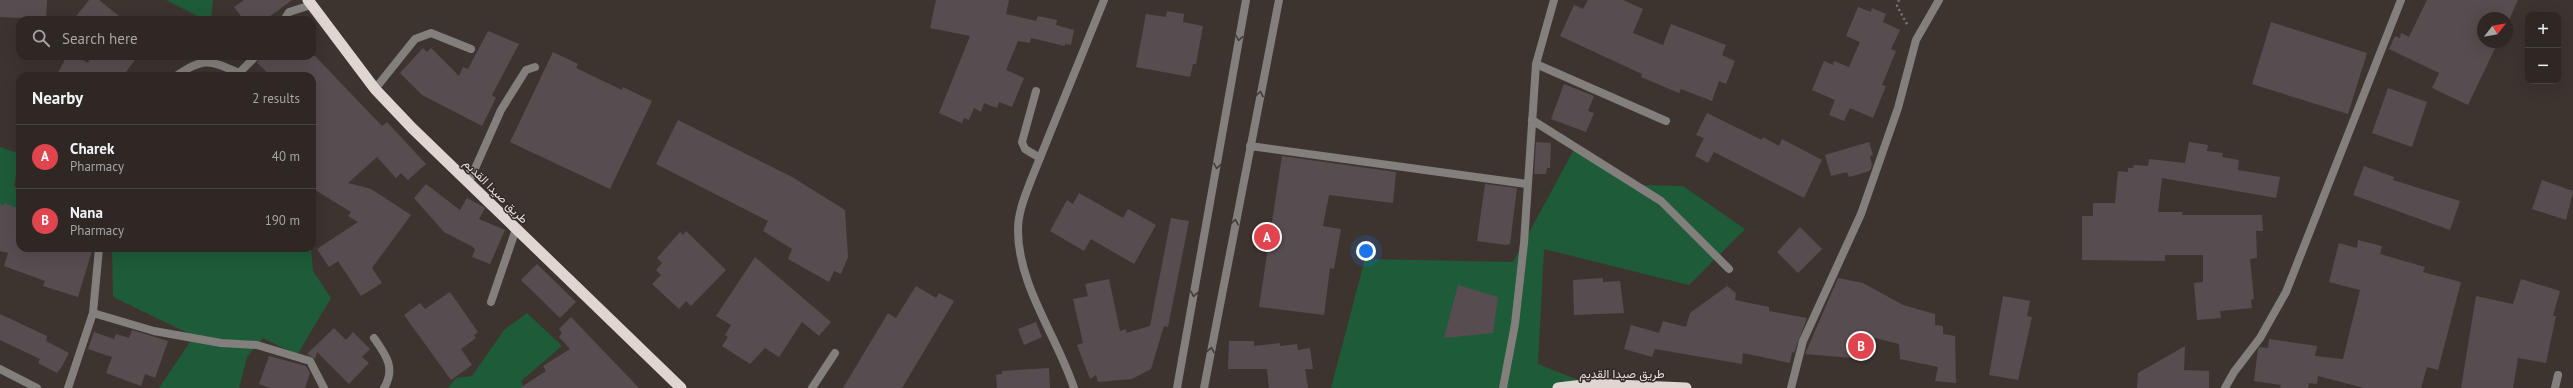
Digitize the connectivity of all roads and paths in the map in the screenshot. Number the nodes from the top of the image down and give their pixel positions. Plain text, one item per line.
1 (1104, 0) edge
2 (1246, 0) edge
3 (1277, 0) edge
4 (1554, 0) edge
5 (1899, 0) edge
6 (1939, 0) edge
7 (2401, 0) edge
8 (310, 2) edge
9 (286, 16) edge
10 (1916, 40) junction
11 (471, 49) dead end
12 (252, 60) edge
13 (1536, 64) junction
14 (535, 67) dead end
15 (182, 72) edge
16 (238, 72) edge
17 (241, 72) edge
18 (375, 89) junction
19 (1036, 91) dead end
20 (1532, 120) junction
21 (1666, 121) dead end
22 (1250, 146) junction
23 (1040, 158) junction
24 (469, 182) junction
25 (1527, 184) junction
26 (516, 229) junction
27 (99, 252) edge
28 (1729, 269) dead end
29 (491, 302) dead end
30 (93, 313) junction
31 (374, 338) dead end
32 (835, 353) dead end
33 (0, 369) edge
34 (2558, 375) dead end
35 (37, 388) edge
36 (68, 388) edge
37 (324, 388) edge
38 (384, 388) edge
39 (681, 388) edge
40 (812, 388) edge
41 (1074, 388) edge
42 (1177, 388) edge
43 (1204, 388) edge
44 (1503, 388) edge
45 (1558, 388) edge
46 (1686, 388) edge
47 (1791, 388) edge
48 (2225, 388) edge
49 (2555, 388) edge

1 - 23 street
2 -> 42 street
22 -> 3 street
4 - 13 street
5 - 10 path
6 - 10 street
7 - 48 street
8 - 9 street
8 - 18 highway, طريق صيدا القديم
10 - 47 street
11 - 18 street
12 - 17 street
13 - 20 street
13 - 21 street
14 - 24 street
15 - 16 street
18 - 24 highway, طريق صيدا القديم
19 - 23 street
20 - 25 street
20 - 28 street
22 - 25 street
43 -> 22 street
23 - 41 street
24 - 26 highway, طريق صيدا القديم
25 - 44 street
26 - 29 street
26 - 39 highway, طريق صيدا القديم
27 - 30 street
30 - 36 street
30 - 37 street
31 - 38 street
32 - 40 street
33 - 35 street
34 - 49 street
45 - 46 highway, طريق صيدا القديم

